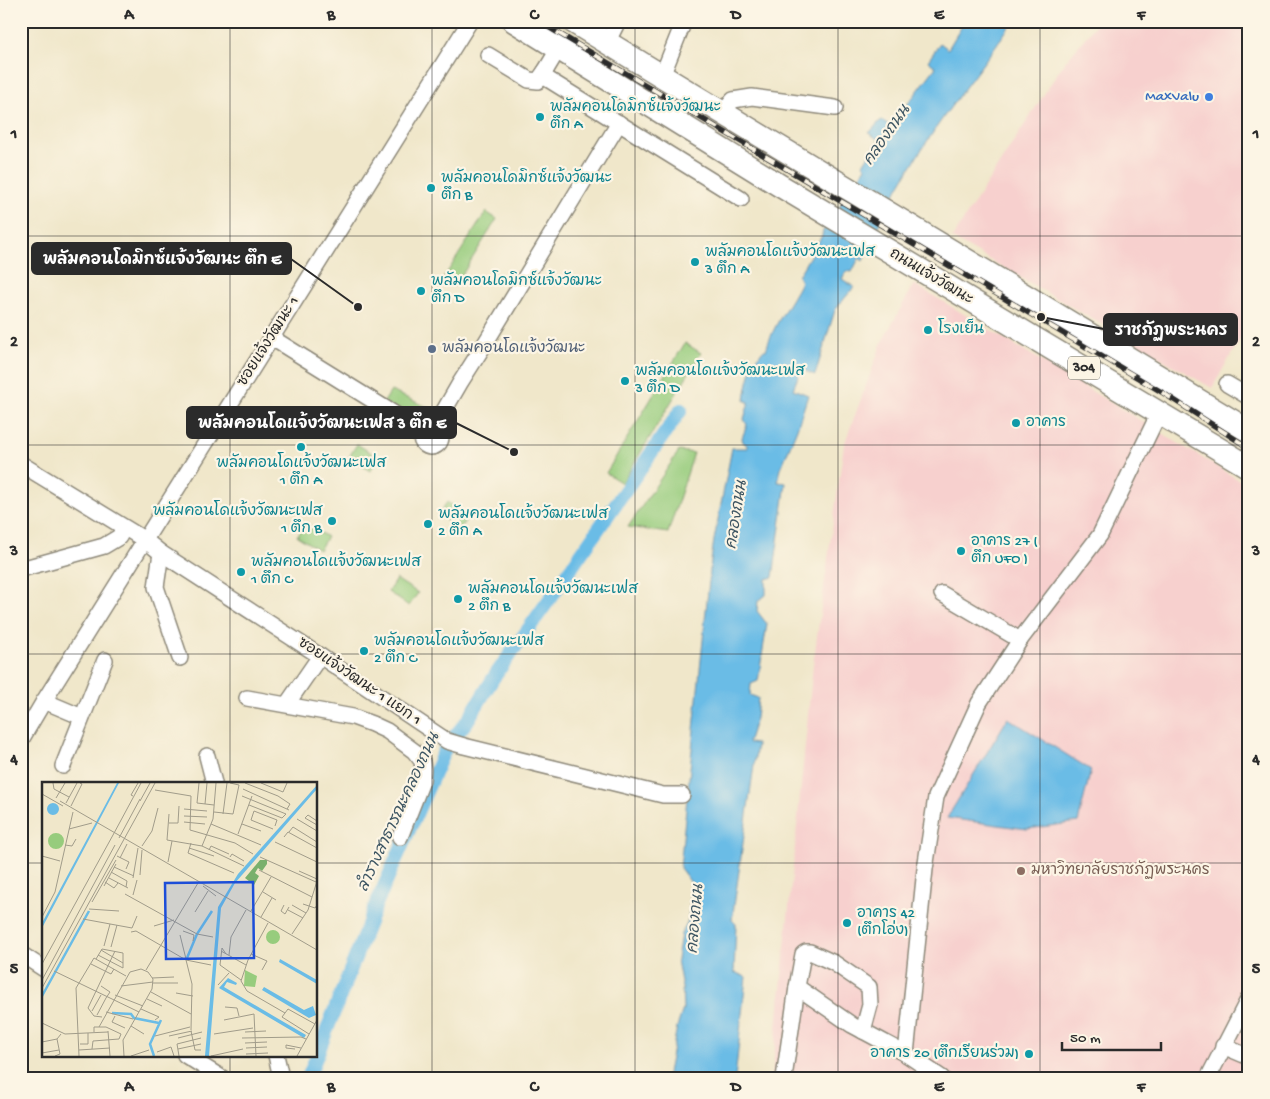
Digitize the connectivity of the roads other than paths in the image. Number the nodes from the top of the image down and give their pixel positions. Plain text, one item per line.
1 (470, 21) edge
2 (514, 21) edge
3 (572, 21) edge
4 (618, 21) edge
5 (684, 21) edge
6 (608, 43) junction
7 (558, 48) junction
8 (488, 55) dead end
9 (546, 70) junction
10 (662, 76) junction
11 (835, 108) dead end
12 (723, 114) junction
13 (619, 124) junction
14 (742, 199) dead end
15 (272, 338) junction
16 (1227, 384) dead end
17 (1249, 397) edge
18 (1159, 413) junction
19 (1246, 424) edge
20 (21, 464) edge
21 (1249, 467) edge
22 (124, 528) junction
23 (145, 540) junction
24 (161, 553) junction
25 (21, 569) edge
26 (942, 594) dead end
27 (1020, 640) junction
28 (320, 656) junction
29 (180, 658) dead end
30 (106, 660) dead end
31 (247, 698) dead end
32 (44, 701) junction
33 (287, 704) junction
34 (82, 717) junction
35 (21, 740) edge
36 (208, 756) dead end
37 (63, 766) dead end
38 (214, 782) edge
39 (682, 794) dead end
40 (400, 837) dead end
41 (21, 954) edge
42 (42, 967) edge
43 (797, 987) junction
44 (1249, 998) edge
45 (863, 1031) junction
46 (1223, 1046) junction
47 (906, 1054) junction
48 (187, 1056) edge
49 (276, 1056) edge
50 (1249, 1057) edge
51 (222, 1078) edge
52 (281, 1078) edge
53 (784, 1078) edge
54 (942, 1078) edge
55 (1208, 1078) edge

1 - 15 street, ซอยแจ้งวัฒนะ 1
2 - 7 main road, ถนนแจ้งวัฒนะ / 304
3 - 6 main road, 304
4 - 6 street
5 - 10 street
6 - 10 main road, 304
7 - 9 street
7 - 18 main road, ถนนแจ้งวัฒนะ / 304
8 - 9 street
9 - 13 street
10 - 12 main road, 304
11 - 12 street
12 - 19 main road, 304
13 - 14 street
13 - 15 street
15 - 23 street, ซอยแจ้งวัฒนะ 1
16 - 17 street
18 - 21 main road, ถนนแจ้งวัฒนะ / 304
18 - 27 street
20 - 22 street, ซอยแจ้งวัฒนะ 1 แยก 1
22 - 23 street, ซอยแจ้งวัฒนะ 1 แยก 1
22 - 25 street
23 - 24 street, ซอยแจ้งวัฒนะ 1 แยก 1
23 - 32 street, ซอยแจ้งวัฒนะ 1
24 - 28 street, ซอยแจ้งวัฒนะ 1 แยก 1
24 - 29 street
26 - 27 street
27 - 47 street
28 - 33 street
28 - 39 street, ซอยแจ้งวัฒนะ 1 แยก 1
30 - 34 street
31 - 33 street
32 - 34 street
32 - 35 street, ซอยแจ้งวัฒนะ 1
33 - 40 street
34 - 37 street
36 - 38 street
41 - 42 street
43 - 45 street
43 - 45 street
43 - 53 street
44 - 46 street
45 - 47 street
46 - 50 street
46 - 55 street
47 - 54 street
48 - 51 street
49 - 52 street

